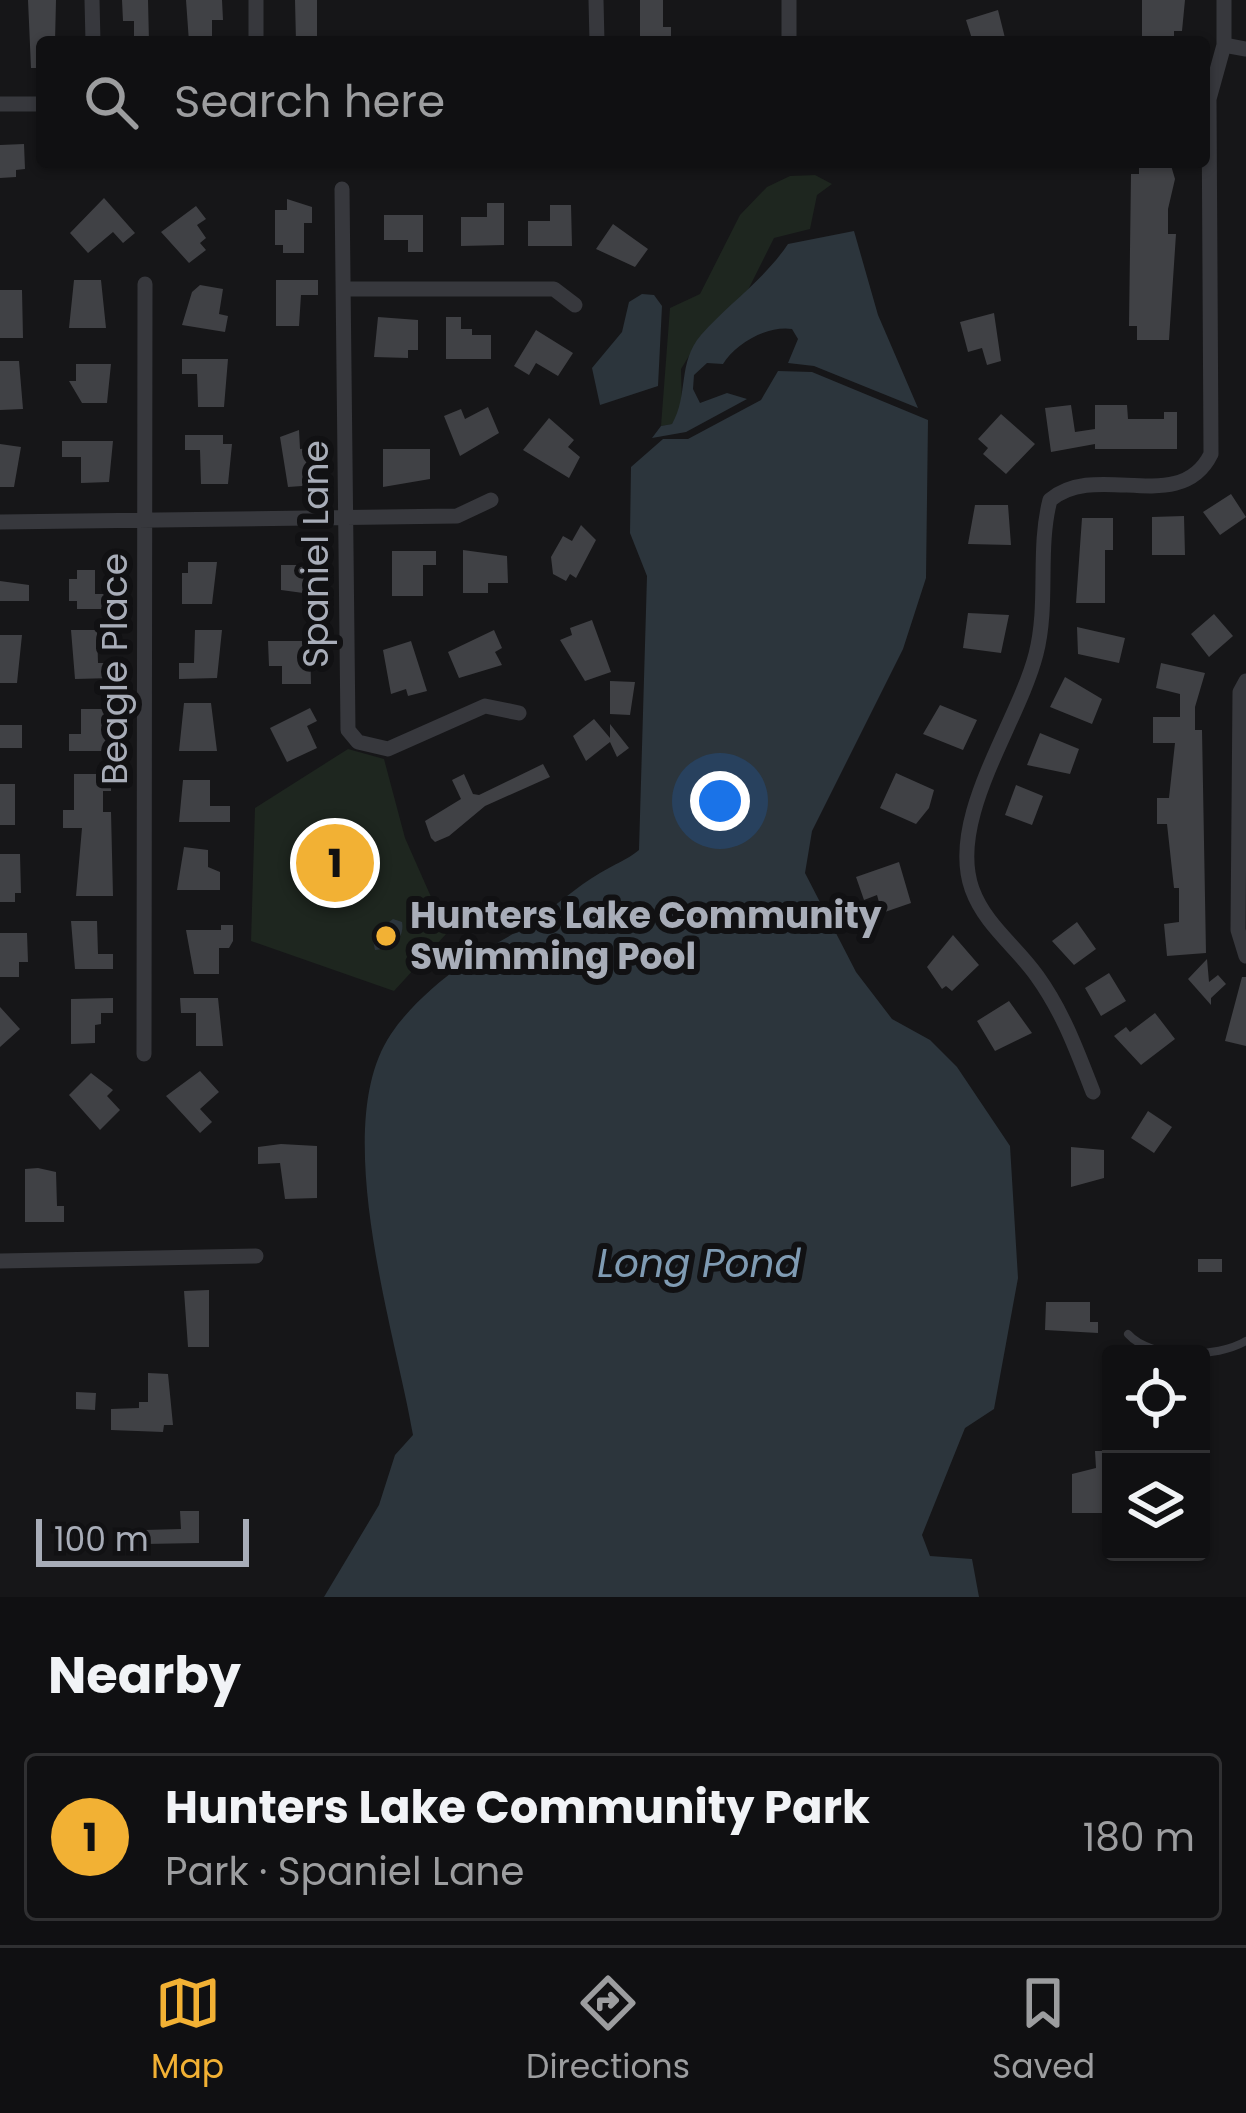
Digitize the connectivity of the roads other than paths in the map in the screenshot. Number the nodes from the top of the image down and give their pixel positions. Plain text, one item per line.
1 (92, 0) edge
2 (256, 0) edge
3 (596, 0) edge
4 (789, 0) edge
5 (1224, 0) edge
6 (93, 36) edge
7 (256, 36) edge
8 (597, 36) edge
9 (789, 36) edge
10 (1224, 45) junction
11 (1246, 49) edge
12 (1210, 95) edge
13 (0, 104) edge
14 (36, 104) edge
15 (1209, 168) edge
16 (342, 188) dead end
17 (145, 284) dead end
18 (343, 289) junction
19 (575, 305) dead end
20 (491, 500) dead end
21 (346, 518) junction
22 (143, 521) junction
23 (0, 522) edge
24 (1246, 681) edge
25 (519, 713) dead end
26 (1243, 780) edge
27 (1246, 956) edge
28 (144, 1054) dead end
29 (1093, 1092) dead end
30 (256, 1256) dead end
31 (0, 1261) edge
32 (1128, 1334) dead end
33 (1246, 1341) edge

1 - 6 street
2 - 7 street
3 - 8 street
4 - 9 street
5 - 10 street
10 - 11 street
10 - 12 street
13 - 14 street
15 - 29 street
16 - 18 street, Spaniel Lane
17 - 22 street, Beagle Place
18 - 19 street
18 - 21 street, Spaniel Lane
20 - 21 street
21 - 22 street
21 - 25 street, Spaniel Lane
22 - 23 street
22 - 28 street, Beagle Place
24 - 26 street
26 - 27 street
30 - 31 street
32 - 33 lane

